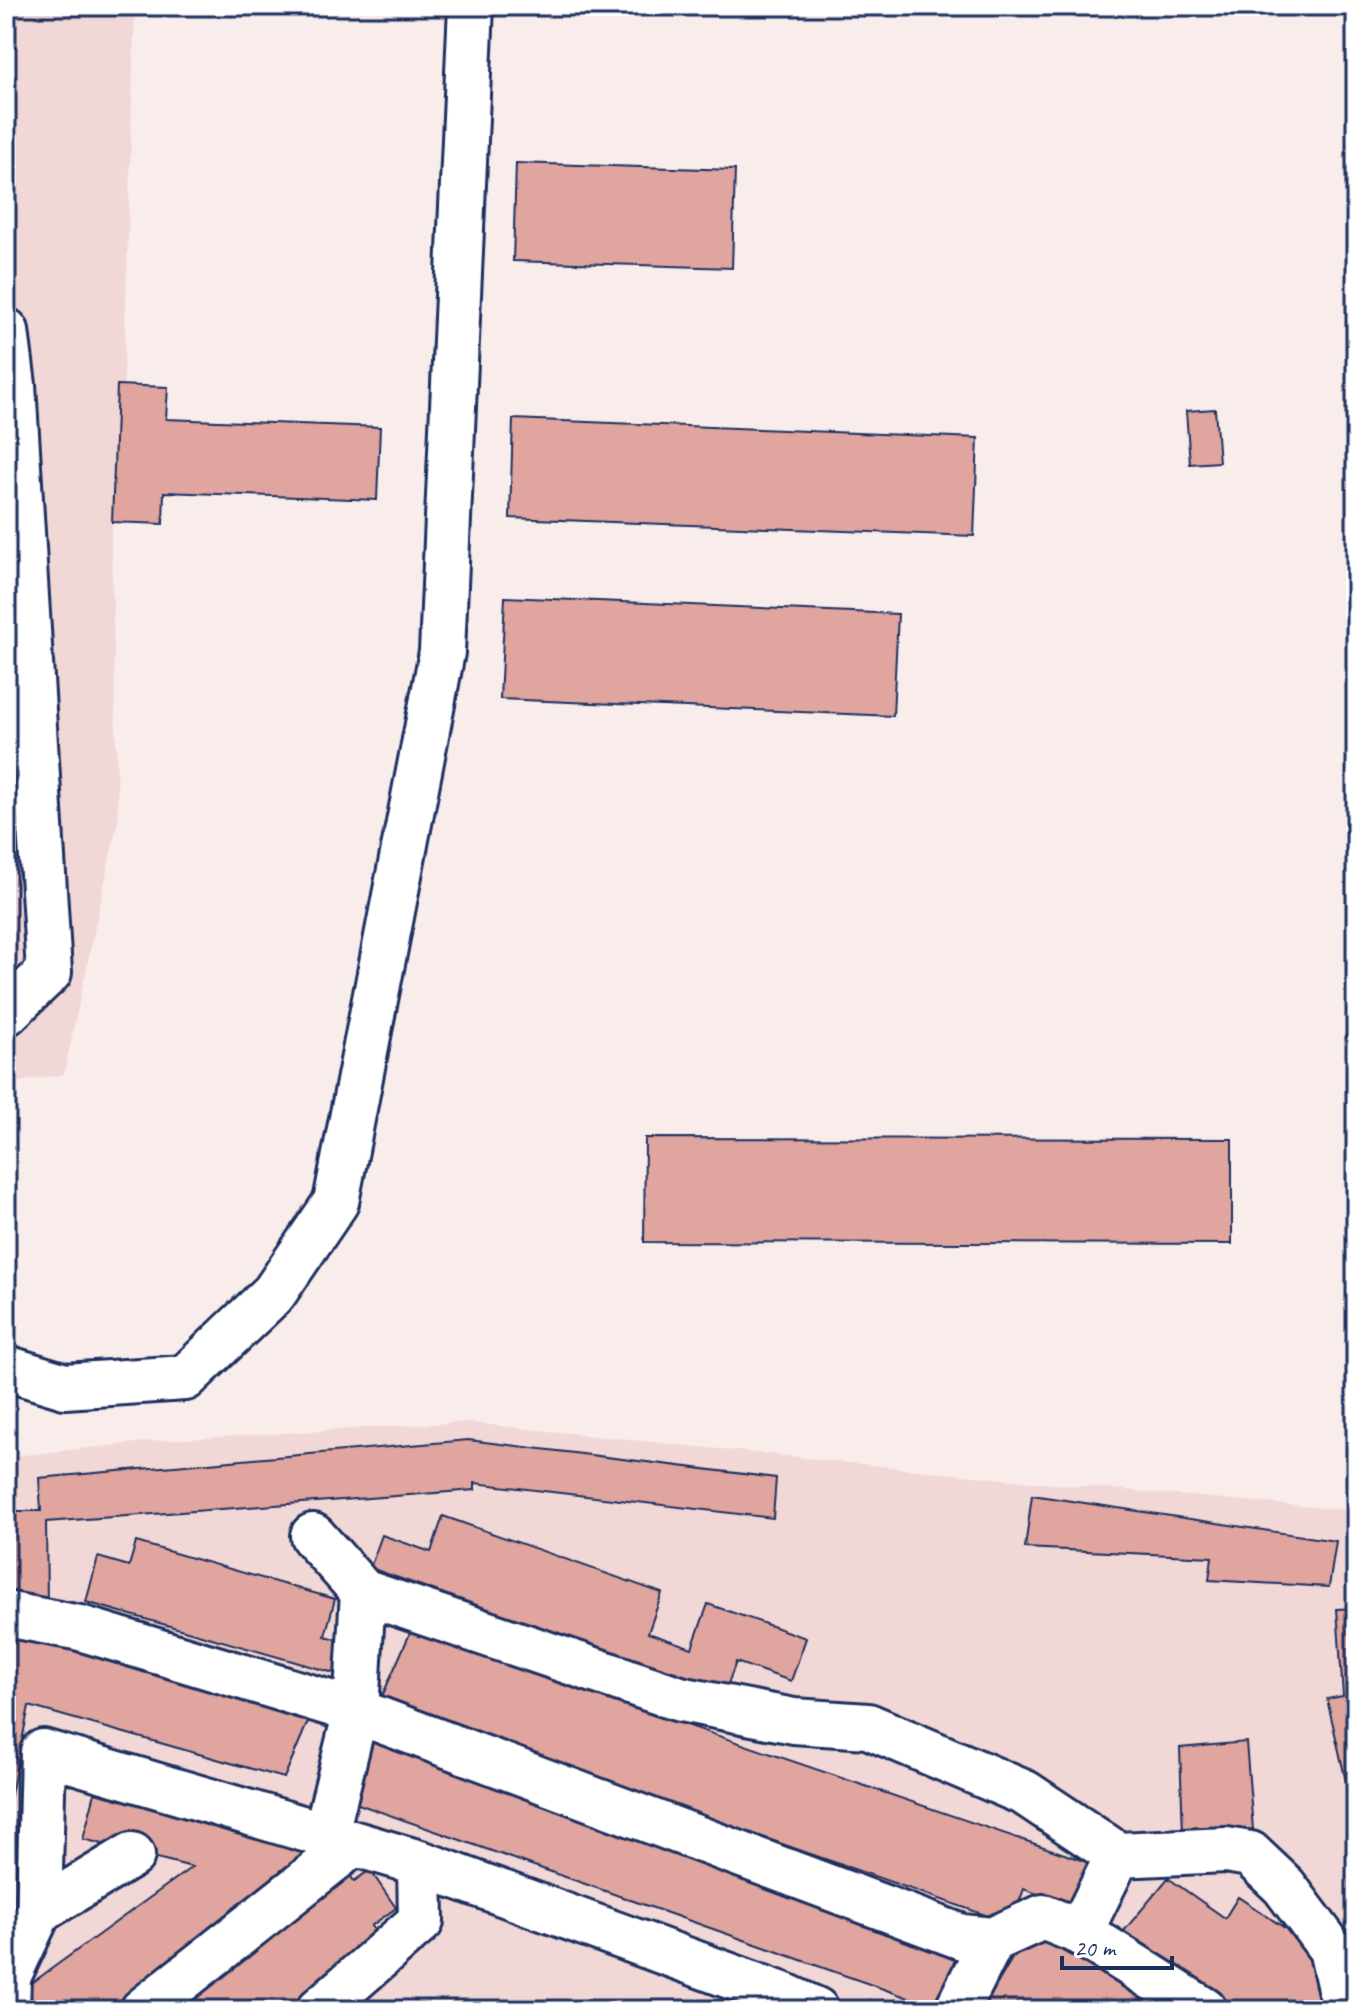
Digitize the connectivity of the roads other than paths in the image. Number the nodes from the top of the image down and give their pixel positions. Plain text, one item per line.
1 (471, 6) edge
2 (6, 331) edge
3 (6, 1013) edge
4 (6, 1368) edge
5 (313, 1536) dead end
6 (363, 1592) junction
7 (6, 1614) edge
8 (356, 1711) junction
9 (339, 1841) junction
10 (132, 1855) dead end
11 (1118, 1855) junction
12 (420, 1863) junction
13 (39, 1911) junction
14 (1080, 1932) junction
15 (992, 1940) junction
16 (7, 2010) edge
17 (143, 2010) edge
18 (319, 2010) edge
19 (816, 2010) edge
20 (957, 2010) edge
21 (1204, 2010) edge
22 (1345, 2010) edge

1 - 4 lane
2 - 3 lane
5 - 6 lane
6 - 8 lane
6 - 11 lane
7 - 8 lane
8 - 9 lane
8 - 15 lane
9 - 12 lane
9 - 13 lane
9 - 17 lane
10 - 13 lane
11 - 14 lane
11 - 22 lane
12 - 18 lane
12 - 19 lane
13 - 16 lane
14 - 15 lane
14 - 21 lane
15 - 20 lane

